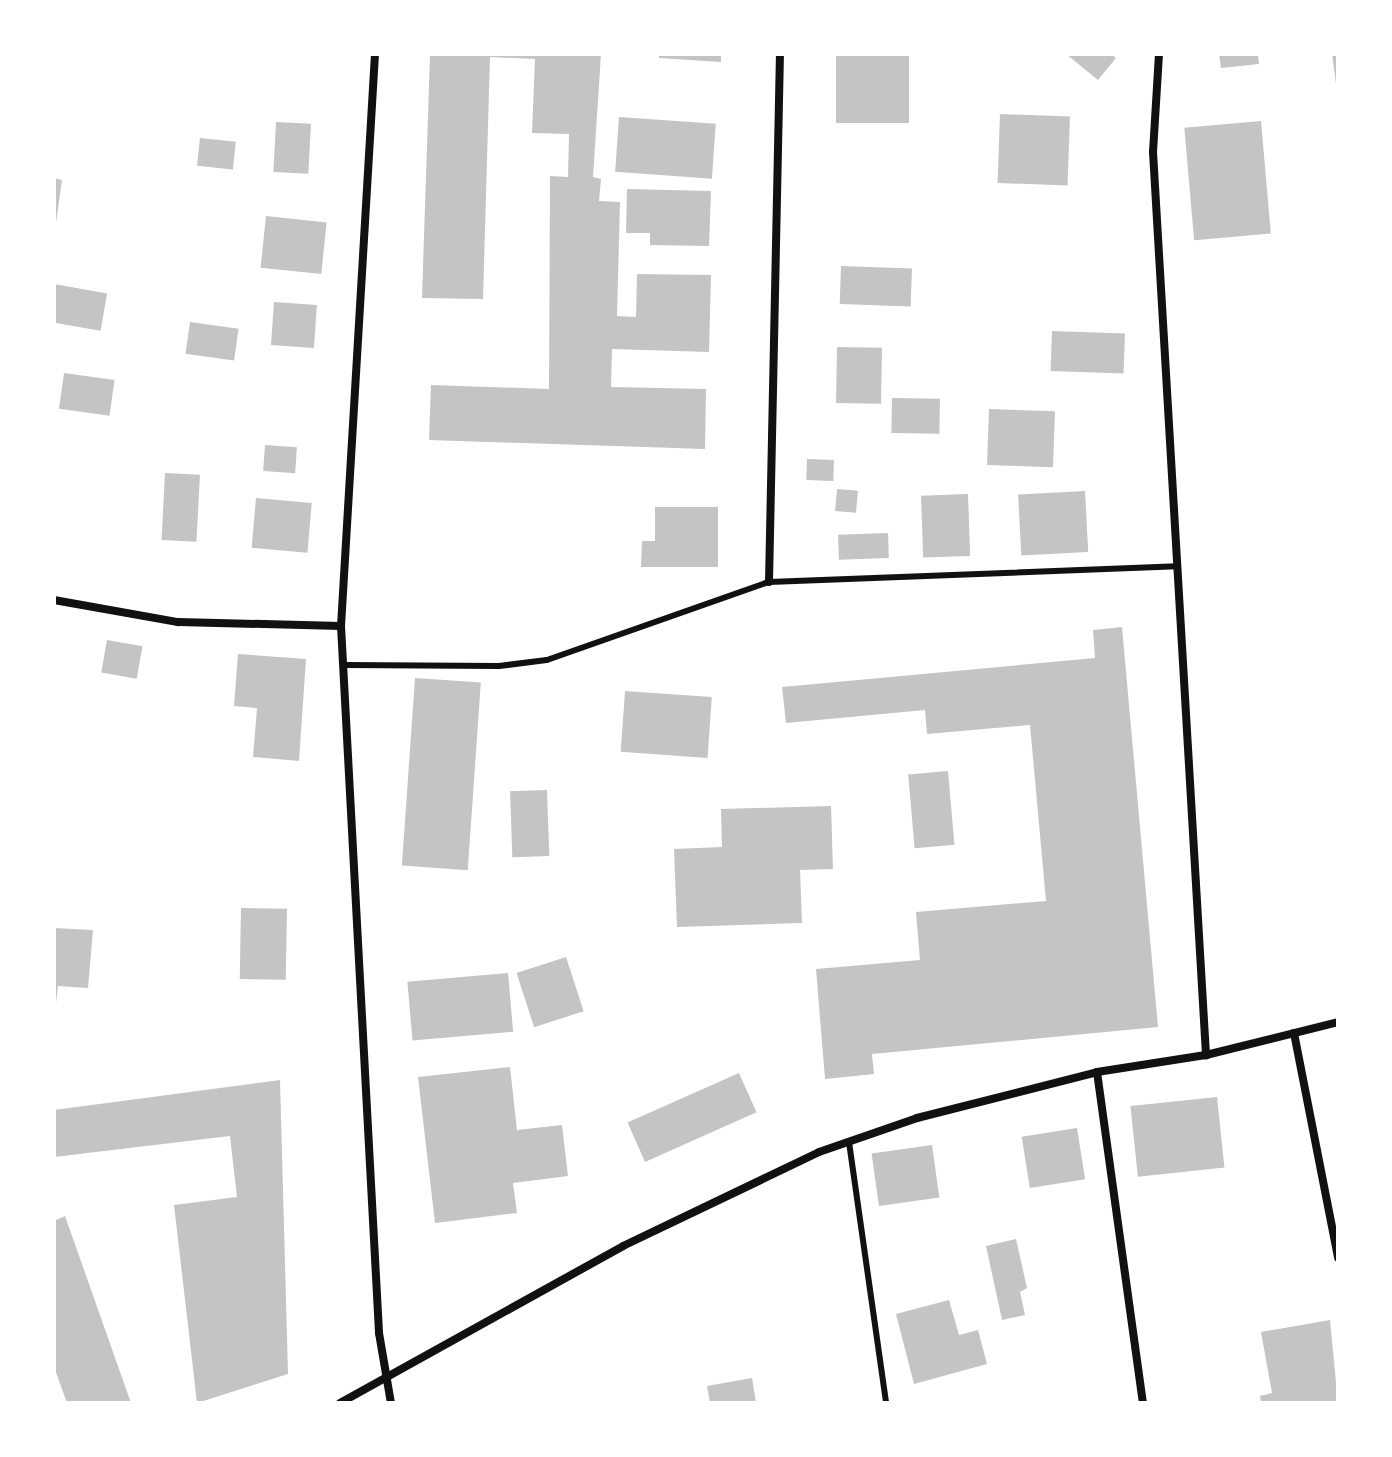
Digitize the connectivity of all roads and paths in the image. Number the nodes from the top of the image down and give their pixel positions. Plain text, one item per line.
1 (375, 54) edge
2 (780, 54) edge
3 (1159, 54) edge
4 (1177, 566) junction
5 (769, 582) junction
6 (54, 600) edge
7 (341, 626) junction
8 (344, 665) junction
9 (1338, 1022) edge
10 (1294, 1033) junction
11 (1206, 1055) junction
12 (1097, 1072) junction
13 (849, 1142) junction
14 (1338, 1258) edge
15 (386, 1374) junction
16 (340, 1403) edge
17 (391, 1403) edge
18 (886, 1403) edge
19 (1143, 1403) edge

1 - 7 street
2 - 5 street
3 - 4 street
4 - 5 lane
4 - 11 street
5 - 8 lane
6 - 7 street
7 - 8 street
8 - 15 street
9 - 10 street
10 - 11 street
10 - 14 street
11 - 12 street
12 - 13 street
12 - 19 street
13 - 15 street
13 - 18 lane
15 - 16 street
15 - 17 street

